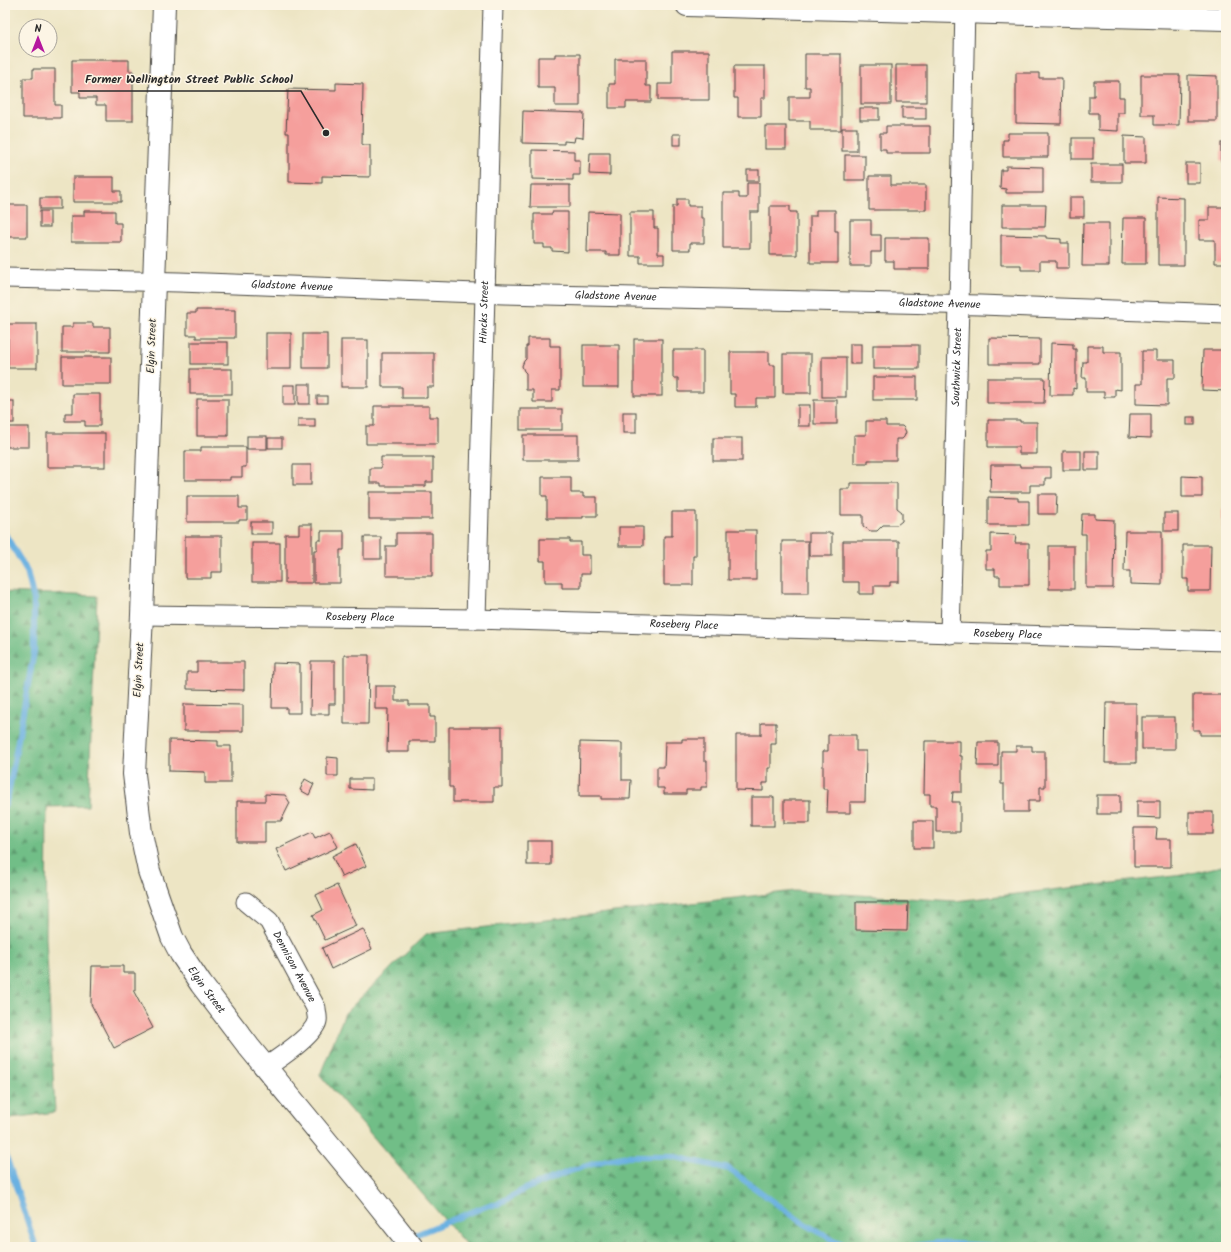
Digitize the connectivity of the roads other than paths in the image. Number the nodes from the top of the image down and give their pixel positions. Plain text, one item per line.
1 (164, 5) edge
2 (493, 5) edge
3 (687, 5) edge
4 (965, 9) edge
5 (1226, 19) edge
6 (5, 278) edge
7 (154, 281) junction
8 (486, 294) junction
9 (959, 305) junction
10 (1226, 314) edge
11 (142, 615) junction
12 (476, 619) junction
13 (950, 634) junction
14 (1226, 641) edge
15 (246, 902) dead end
16 (266, 1067) junction
17 (412, 1247) edge

1 - 7 street, Elgin Street
2 - 8 street, Hincks Street
3 - 4 street
4 - 5 street
4 - 9 street, Southwick Street
6 - 7 street, Gladstone Avenue
7 - 8 street, Gladstone Avenue
7 - 11 street, Elgin Street
8 - 9 street, Gladstone Avenue
8 - 12 street, Hincks Street
9 - 10 street, Gladstone Avenue
9 - 13 street, Southwick Street
11 - 12 street, Rosebery Place
11 - 16 street, Elgin Street
12 - 13 street, Rosebery Place
13 - 14 street, Rosebery Place
15 - 16 street, Dennison Avenue
16 - 17 street, Elgin Street

